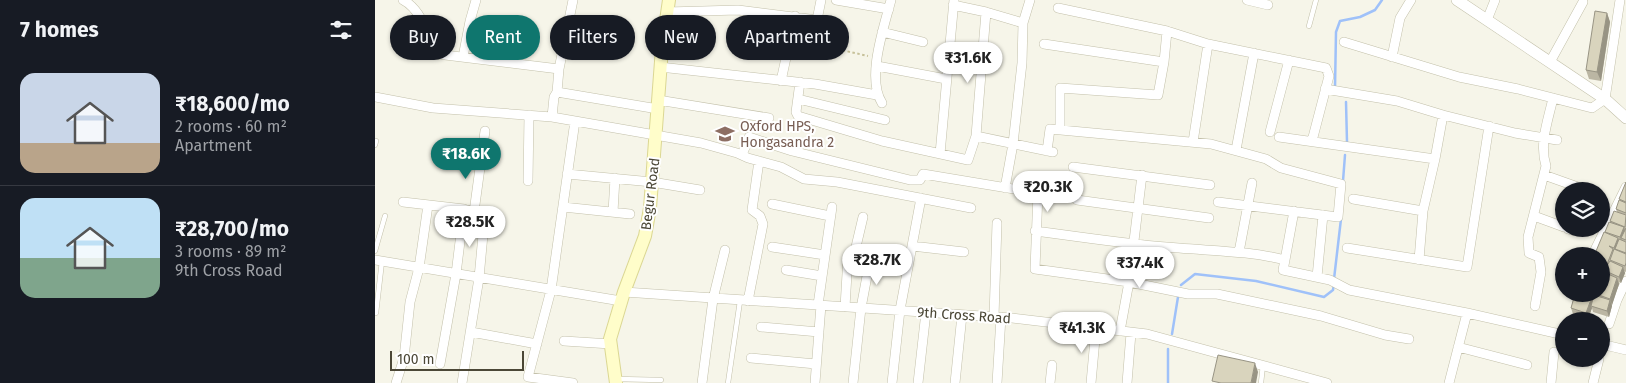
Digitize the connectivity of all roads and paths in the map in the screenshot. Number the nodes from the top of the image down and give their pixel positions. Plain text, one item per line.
1 (403, 0) edge
2 (477, 0) edge
3 (573, 0) edge
4 (821, 0) edge
5 (836, 0) edge
6 (1031, 0) edge
7 (1247, 0) edge
8 (1316, 0) edge
9 (1411, 0) edge
10 (1457, 0) edge
11 (1495, 0) edge
12 (1620, 0) edge
13 (953, 2) edge
14 (1583, 2) dead end
15 (890, 4) edge
16 (1268, 5) dead end
17 (668, 6) edge
18 (1058, 8) dead end
19 (986, 12) junction
20 (786, 15) edge
21 (818, 15) edge
22 (1487, 20) junction
23 (1023, 23) junction
24 (1309, 26) dead end
25 (1167, 31) junction
26 (882, 32) junction
27 (923, 42) dead end
28 (1344, 42) dead end
29 (1043, 44) dead end
30 (1208, 44) junction
31 (849, 53) edge
32 (1254, 53) junction
33 (463, 57) junction
34 (1392, 57) junction
35 (786, 60) edge
36 (1289, 60) junction
37 (877, 62) junction
38 (1164, 62) junction
39 (1550, 62) junction
40 (660, 67) junction
41 (559, 69) junction
42 (946, 79) junction
43 (781, 81) junction
44 (799, 82) junction
45 (1325, 89) junction
46 (557, 92) junction
47 (375, 97) edge
48 (1553, 98) junction
49 (798, 99) junction
50 (1605, 99) junction
51 (658, 105) junction
52 (529, 115) junction
53 (1443, 115) junction
54 (552, 117) junction
55 (769, 118) dead end
56 (1626, 118) edge
57 (885, 120) dead end
58 (575, 121) junction
59 (1489, 126) junction
60 (1060, 130) junction
61 (485, 131) dead end
62 (1270, 132) dead end
63 (656, 135) junction
64 (976, 136) junction
65 (1279, 137) dead end
66 (1544, 138) junction
67 (1557, 140) dead end
68 (1312, 141) junction
69 (1193, 142) junction
70 (1013, 144) junction
71 (1236, 150) junction
72 (940, 154) junction
73 (742, 155) junction
74 (1435, 159) junction
75 (759, 161) junction
76 (1073, 167) dead end
77 (567, 174) junction
78 (1142, 175) junction
79 (1544, 175) junction
80 (615, 178) junction
81 (528, 181) dead end
82 (652, 182) junction
83 (1564, 182) edge
84 (1252, 183) dead end
85 (1210, 185) dead end
86 (1626, 187) edge
87 (1005, 188) junction
88 (699, 190) dead end
89 (921, 198) junction
90 (1077, 200) dead end
91 (1353, 200) dead end
92 (403, 202) dead end
93 (1217, 202) dead end
94 (772, 204) dead end
95 (428, 205) junction
96 (832, 206) dead end
97 (1248, 206) junction
98 (563, 207) junction
99 (971, 208) dead end
100 (1137, 208) junction
101 (463, 209) junction
102 (1423, 210) junction
103 (1295, 211) junction
104 (473, 212) junction
105 (613, 212) junction
106 (630, 214) dead end
107 (1323, 215) junction
108 (385, 216) dead end
109 (830, 216) junction
110 (1534, 216) junction
111 (863, 217) dead end
112 (1209, 218) dead end
113 (997, 223) dead end
114 (1555, 224) edge
115 (1035, 231) junction
116 (1134, 244) junction
117 (912, 246) junction
118 (772, 247) dead end
119 (1596, 247) edge
120 (1347, 248) dead end
121 (725, 250) dead end
122 (375, 251) edge
123 (964, 252) dead end
124 (1239, 252) junction
125 (825, 256) junction
126 (870, 260) dead end
127 (1285, 260) junction
128 (1419, 260) junction
129 (379, 261) edge
130 (419, 268) junction
131 (787, 270) dead end
132 (455, 274) junction
133 (822, 276) junction
134 (1317, 277) junction
135 (479, 278) junction
136 (1626, 280) edge
137 (1129, 282) junction
138 (377, 289) edge
139 (551, 290) junction
140 (623, 297) junction
141 (713, 299) junction
142 (744, 301) junction
143 (819, 305) junction
144 (1535, 306) dead end
145 (845, 307) junction
146 (861, 308) junction
147 (900, 310) junction
148 (926, 312) junction
149 (376, 313) edge
150 (962, 314) junction
151 (1467, 314) junction
152 (997, 317) junction
153 (1610, 321) edge
154 (761, 327) dead end
155 (1096, 328) junction
156 (1120, 331) junction
157 (471, 332) junction
158 (819, 332) junction
159 (1131, 332) junction
160 (1555, 333) edge
161 (1409, 339) dead end
162 (565, 341) dead end
163 (537, 344) junction
164 (611, 344) junction
165 (1458, 347) junction
166 (1610, 347) edge
167 (1626, 350) edge
168 (1554, 352) dead end
169 (751, 358) dead end
170 (440, 364) dead end
171 (817, 364) junction
172 (1052, 365) dead end
173 (1263, 365) junction
174 (1527, 365) dead end
175 (1597, 367) edge
176 (1297, 379) edge
177 (661, 380) dead end
178 (549, 381) edge
179 (616, 381) edge
180 (396, 383) edge
181 (462, 383) edge
182 (573, 383) edge
183 (702, 383) edge
184 (728, 383) edge
185 (815, 383) edge
186 (853, 383) edge
187 (892, 383) edge
188 (918, 383) edge
189 (955, 383) edge
190 (997, 383) edge
191 (1050, 383) edge
192 (1091, 383) edge
193 (1127, 383) edge
194 (1261, 383) edge
195 (1327, 383) edge
196 (1449, 383) edge
197 (1551, 383) edge
198 (1593, 383) edge

1 - 33 street
2 - 33 street
3 - 41 street
4 - 21 street
5 - 15 street
6 - 23 street
7 - 16 street
8 - 24 lane
9 - 34 street
10 - 22 street
11 - 22 street
12 - 50 street
13 - 19 street
13 - 42 street
14 - 39 street
15 - 26 street
17 - 20 street
17 - 40 main road, Begur Road
18 - 25 street
19 - 23 street
19 - 64 street
22 - 39 street
23 - 70 street
25 - 30 street
25 - 38 street
26 - 27 street
26 - 37 street
28 - 34 street
29 - 38 street
30 - 32 street
30 - 69 street
31 - 37 path
32 - 36 street
32 - 71 street
33 - 41 street
34 - 48 street
35 - 43 street
36 - 45 street
36 - 62 street
37 - 42 street
37 - 44 street
38 - 60 street
39 - 50 street
40 - 43 street
40 - 51 main road, Begur Road
41 - 46 street
42 - 72 street
43 - 44 street
44 - 49 street
45 - 53 street
45 - 68 street
46 - 51 street
46 - 54 street
47 - 52 street
48 - 50 street
48 - 66 street
49 - 57 street
49 - 72 street
50 - 56 street
51 - 55 street
51 - 63 main road, Begur Road
52 - 54 street
52 - 81 street
53 - 59 street
53 - 74 street
54 - 58 street
58 - 63 street
58 - 77 street
59 - 66 street
59 - 128 street
60 - 69 street
60 - 70 street
61 - 104 street
63 - 73 street
63 - 82 main road, Begur Road
64 - 70 street
64 - 72 street
65 - 68 street
66 - 67 street
66 - 79 street
68 - 74 street
69 - 71 street
70 - 87 street
71 - 107 street
73 - 75 street
73 - 87 street
74 - 102 street
75 - 89 street
75 - 142 street
76 - 78 street
77 - 80 street
77 - 98 street
78 - 85 street
78 - 100 street
79 - 83 street
79 - 110 street
80 - 82 street
80 - 105 street
82 - 88 street
82 - 140 main road, Begur Road
84 - 97 street
86 - 119 street
87 - 115 street
89 - 99 street
89 - 117 street
90 - 100 street
91 - 102 street
92 - 95 street
93 - 97 street
94 - 109 street
95 - 101 street
95 - 130 street
96 - 109 street
97 - 103 street
97 - 124 street
98 - 105 street
98 - 139 street
100 - 112 street
100 - 116 street
101 - 104 street
101 - 132 street
102 - 128 street
103 - 107 street
103 - 127 street
104 - 135 street
105 - 106 street
107 - 134 street
108 - 122 lane
109 - 125 street
110 - 114 street
110 - 144 street
111 - 145 street
113 - 152 street
115 - 116 street
115 - 137 street
116 - 124 street
116 - 137 street
117 - 123 street
117 - 147 street
118 - 125 street
120 - 128 street
121 - 141 street
124 - 127 street
125 - 133 street
126 - 146 street
127 - 134 street
129 - 130 street, 9th Cross Road
129 - 138 lane
130 - 132 street, 9th Cross Road
130 - 180 street
131 - 133 street
132 - 135 street, 9th Cross Road
132 - 170 street
133 - 143 street
134 - 151 street
135 - 139 street, 9th Cross Road
135 - 157 street
136 - 153 street
137 - 156 street
137 - 161 street
138 - 149 lane
139 - 140 street, 9th Cross Road
139 - 163 street
140 - 141 street, 9th Cross Road
140 - 164 main road, Begur Road
141 - 142 street, 9th Cross Road
141 - 183 street
142 - 143 street, 9th Cross Road
142 - 184 lane
143 - 145 street, 9th Cross Road
143 - 158 street
145 - 146 street, 9th Cross Road
146 - 147 street, 9th Cross Road
146 - 186 street
147 - 148 street, 9th Cross Road
147 - 187 street
148 - 150 street, 9th Cross Road
148 - 188 street
150 - 152 street, 9th Cross Road
150 - 189 street
151 - 160 street
151 - 165 street
152 - 155 street, 9th Cross Road
152 - 190 street
154 - 158 street
155 - 156 street, 9th Cross Road
155 - 192 street
156 - 159 street, 9th Cross Road
157 - 163 street
157 - 181 street
158 - 171 street
159 - 173 street, 9th Cross Road
159 - 193 street
162 - 164 street
163 - 178 street
164 - 179 main road, Begur Road
165 - 174 street
165 - 196 street
166 - 167 street
168 - 197 street
169 - 171 street
171 - 185 street
172 - 191 street
173 - 176 street, 9th Cross Road
173 - 194 lane
175 - 198 street
176 - 195 street, 9th Cross Road
177 - 179 lane
178 - 182 street

